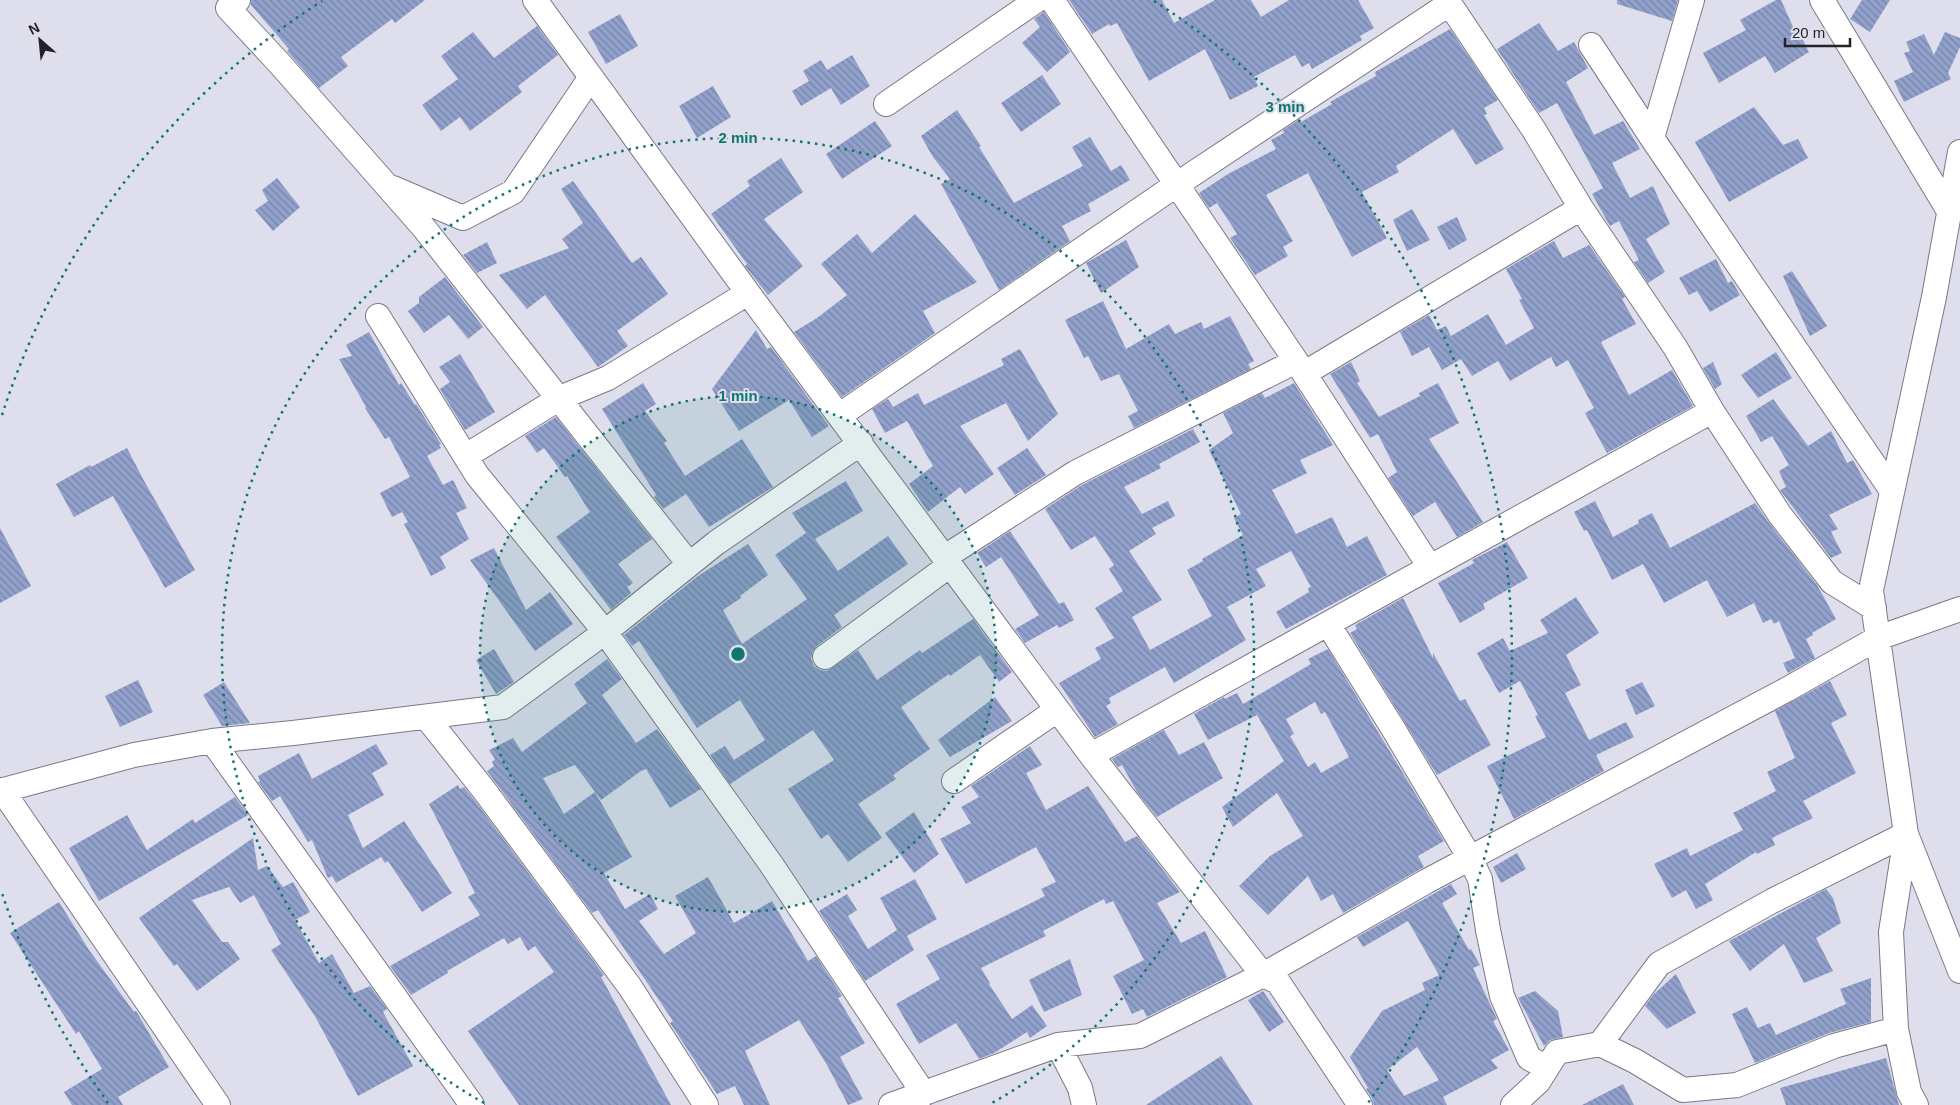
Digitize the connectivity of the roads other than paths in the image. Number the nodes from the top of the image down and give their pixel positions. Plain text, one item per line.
1 (238, 0) edge
2 (535, 0) edge
3 (1037, 0) edge
4 (1052, 0) edge
5 (1692, 0) edge
6 (1822, 0) edge
7 (1448, 2) edge
8 (1591, 45) dead end
9 (591, 77) junction
10 (886, 104) dead end
11 (1652, 138) junction
12 (1960, 152) edge
13 (386, 185) junction
14 (1176, 185) junction
15 (1581, 208) junction
16 (1949, 211) junction
17 (748, 293) junction
18 (378, 316) dead end
19 (1301, 367) junction
20 (560, 398) junction
21 (1712, 411) junction
22 (840, 415) junction
23 (861, 443) junction
24 (466, 456) junction
25 (1892, 491) junction
26 (948, 561) junction
27 (689, 564) junction
28 (1430, 567) junction
29 (1874, 608) junction
30 (1960, 610) edge
31 (1328, 624) junction
32 (604, 632) junction
33 (1878, 638) junction
34 (826, 657) dead end
35 (1058, 710) junction
36 (427, 718) junction
37 (212, 741) junction
38 (1091, 755) junction
39 (954, 781) dead end
40 (1, 790) edge
41 (1906, 834) junction
42 (1470, 858) junction
43 (1960, 971) edge
44 (1263, 974) junction
45 (1896, 1028) junction
46 (1600, 1044) junction
47 (1058, 1045) junction
48 (1547, 1068) junction
49 (924, 1094) junction
50 (218, 1105) edge
51 (472, 1105) edge
52 (706, 1105) edge
53 (892, 1105) edge
54 (1084, 1105) edge
55 (1360, 1105) edge
56 (1513, 1105) edge
57 (1916, 1105) edge

1 - 13 street
2 - 9 street
3 - 10 street
4 - 14 street
5 - 11 street
6 - 16 street
7 - 14 street
7 - 15 street
8 - 11 street
9 - 13 street
9 - 17 street
11 - 25 street
12 - 16 street
13 - 20 street
14 - 19 street
14 - 22 street
15 - 19 street
15 - 21 street
16 - 25 street
17 - 20 street
17 - 22 street
18 - 24 street
19 - 26 street
19 - 28 street
20 - 24 street
20 - 27 street
21 - 28 street
21 - 29 street
22 - 23 street
23 - 26 street
23 - 27 street
24 - 32 street
25 - 29 street
26 - 34 street
26 - 35 street
27 - 32 street
28 - 31 street
29 - 33 street
30 - 33 street
31 - 38 street
31 - 42 street
32 - 36 street
32 - 49 street
33 - 41 street
33 - 42 street
35 - 38 street
35 - 39 street
36 - 37 street
36 - 52 street
37 - 40 street
37 - 51 street
38 - 44 street
40 - 50 street
41 - 43 street
41 - 45 street
41 - 46 street
42 - 44 street
42 - 48 street
44 - 47 street
44 - 55 street
45 - 46 street
45 - 57 street
46 - 48 street
47 - 49 street
47 - 54 street
48 - 56 street
49 - 53 street

